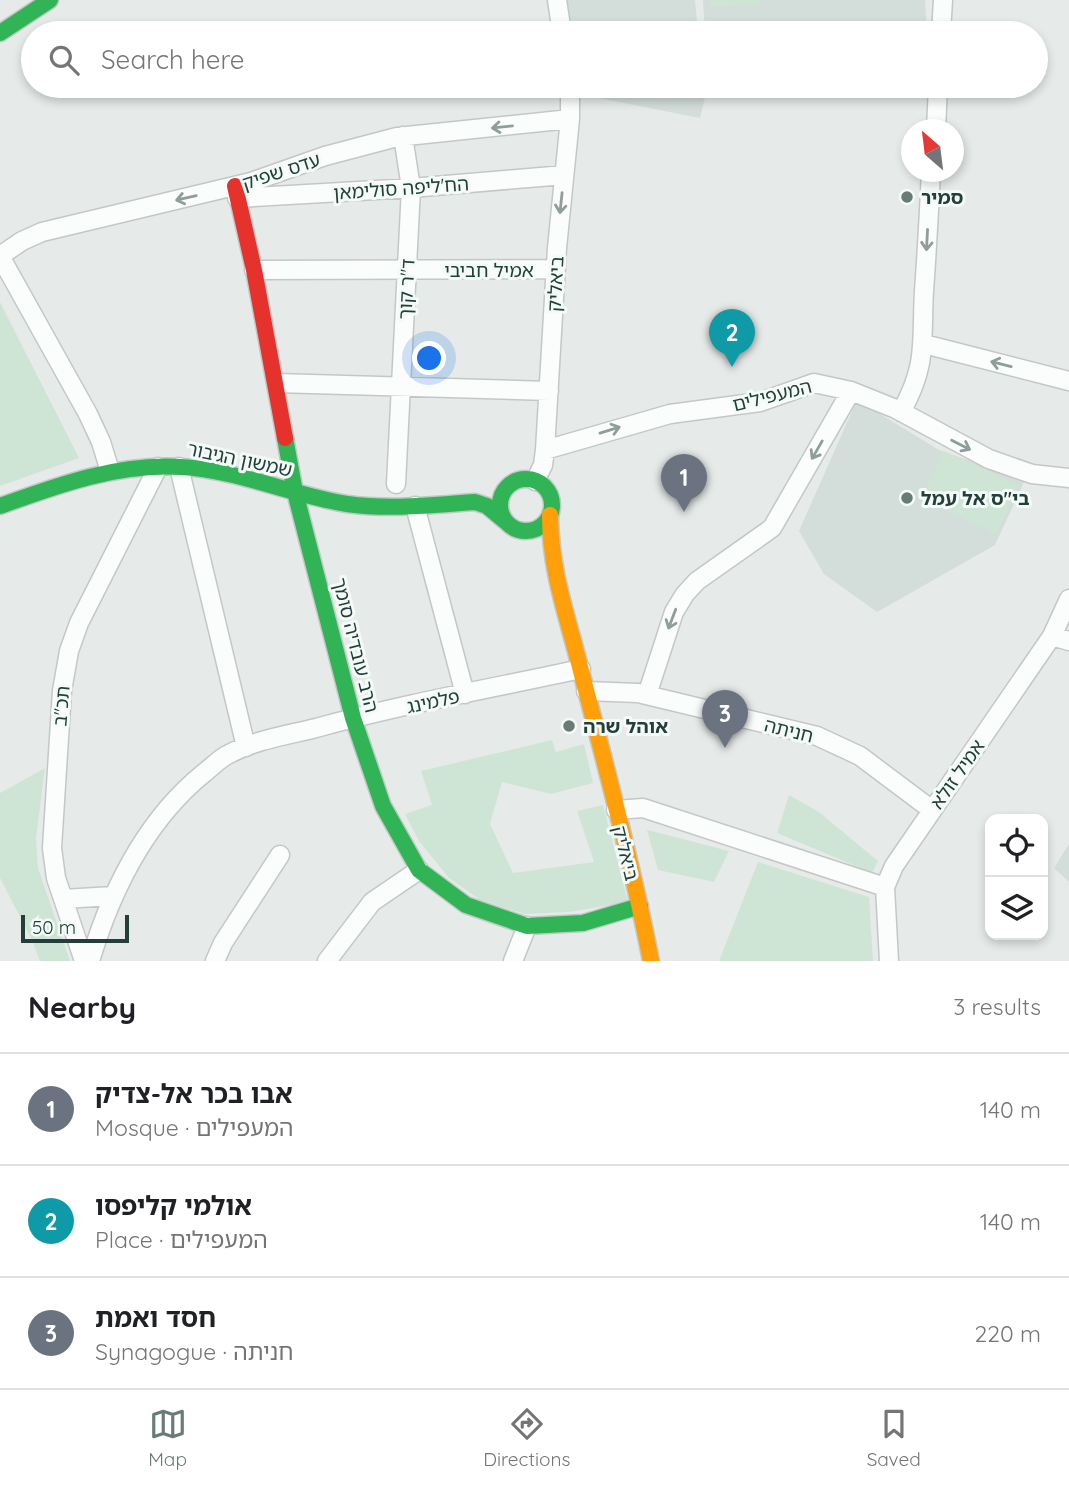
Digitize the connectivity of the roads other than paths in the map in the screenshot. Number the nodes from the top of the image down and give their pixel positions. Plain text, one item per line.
1 (22, 0) edge
2 (50, 0) edge
3 (557, 0) edge
4 (943, 0) edge
5 (0, 15) edge
6 (560, 21) edge
7 (942, 21) edge
8 (0, 33) edge
9 (570, 98) edge
10 (937, 98) edge
11 (570, 119) junction
12 (936, 119) edge
13 (403, 136) junction
14 (564, 175) junction
15 (931, 182) edge
16 (411, 188) junction
17 (236, 192) junction
18 (0, 256) edge
19 (556, 269) junction
20 (254, 270) junction
21 (407, 270) junction
22 (924, 344) junction
23 (1068, 381) edge
24 (276, 383) junction
25 (401, 385) junction
26 (549, 391) junction
27 (851, 391) junction
28 (901, 412) junction
29 (545, 450) junction
30 (158, 467) junction
31 (179, 467) junction
32 (110, 471) junction
33 (1069, 478) edge
34 (516, 481) junction
35 (535, 481) junction
36 (396, 484) dead end
37 (295, 492) junction
38 (424, 505) junction
39 (0, 506) edge
40 (550, 515) junction
41 (505, 522) junction
42 (530, 541) junction
43 (556, 583) junction
44 (1069, 599) edge
45 (1060, 638) edge
46 (581, 669) junction
47 (586, 691) junction
48 (465, 694) junction
49 (647, 695) junction
50 (353, 718) junction
51 (246, 747) junction
52 (616, 810) junction
53 (932, 810) junction
54 (280, 855) dead end
55 (419, 870) junction
56 (885, 887) junction
57 (113, 896) junction
58 (63, 899) junction
59 (640, 906) junction
60 (527, 926) junction
61 (84, 961) edge
62 (90, 961) edge
63 (215, 961) edge
64 (327, 961) edge
65 (513, 961) edge
66 (650, 961) edge
67 (889, 961) edge

1 - 5 street
2 - 8 street
3 - 6 street
4 - 7 street
9 - 11 street, ביאליק
10 - 12 street
11 -> 13 street, עדס שפיק
11 - 14 street, ביאליק
13 - 16 street, ד"ר קוך
13 - 17 street, עדס שפיק
14 - 16 street, הח'ליפה סולימאן
14 -> 19 street, ביאליק
15 -> 22 street
16 - 17 street, הח'ליפה סולימאן
16 - 21 street, ד"ר קוך
17 -> 18 street, עדס שפיק
17 - 20 street, הרב עובדיה סומך
18 - 32 street
19 - 21 street, אמיל חביבי
19 - 26 street, ביאליק
20 - 21 street, אמיל חביבי
20 - 24 street, הרב עובדיה סומך
21 - 25 street, ד"ר קוך
23 -> 22 street
22 - 28 street
24 - 25 street
24 - 37 street, הרב עובדיה סומך
25 - 26 street
25 - 36 street, ד"ר קוך
26 - 29 street, ביאליק
27 - 28 street, המעפילים
29 -> 27 street, המעפילים
27 -> 49 street
28 -> 33 street, המעפילים
29 - 35 street, ביאליק
30 - 31 street, שמשון הגיבור
30 - 32 street, שמשון הגיבור
30 - 58 street, תכ''ב
31 - 37 street, שמשון הגיבור
31 - 51 street
32 - 39 street, שמשון הגיבור
34 - 35 street, שמשון הגיבור
34 - 38 street, שמשון הגיבור
34 - 41 street
35 - 40 street, ביאליק
37 - 38 street, שמשון הגיבור
37 - 50 street, הרב עובדיה סומך
38 - 41 street, שמשון הגיבור
38 - 48 street
40 - 42 street
40 - 43 street, ביאליק
41 - 42 street, שמשון הגיבור
42 - 43 street, ביאליק
43 - 46 street, ביאליק
44 - 45 street, אמיל זולא
45 - 53 street, אמיל זולא
46 - 47 street, ביאליק
46 - 48 street, פלמינג
47 - 49 street, חניתה
47 - 52 street, ביאליק
48 - 50 street, פלמינג
49 - 53 street, חניתה
50 - 51 street, פלמינג
50 - 55 street, הרב עובדיה סומך
51 - 57 street, פלמינג
52 - 56 street
52 - 59 street, ביאליק
53 - 56 street, אמיל זולא
54 - 63 street
55 - 60 street, הרב עובדיה סומך
55 - 64 street
56 - 67 street
57 - 58 street
57 - 62 street, פלמינג
58 - 61 street, תכ''ב
59 - 60 street, הרב עובדיה סומך
59 - 66 street, ביאליק
60 - 65 street

